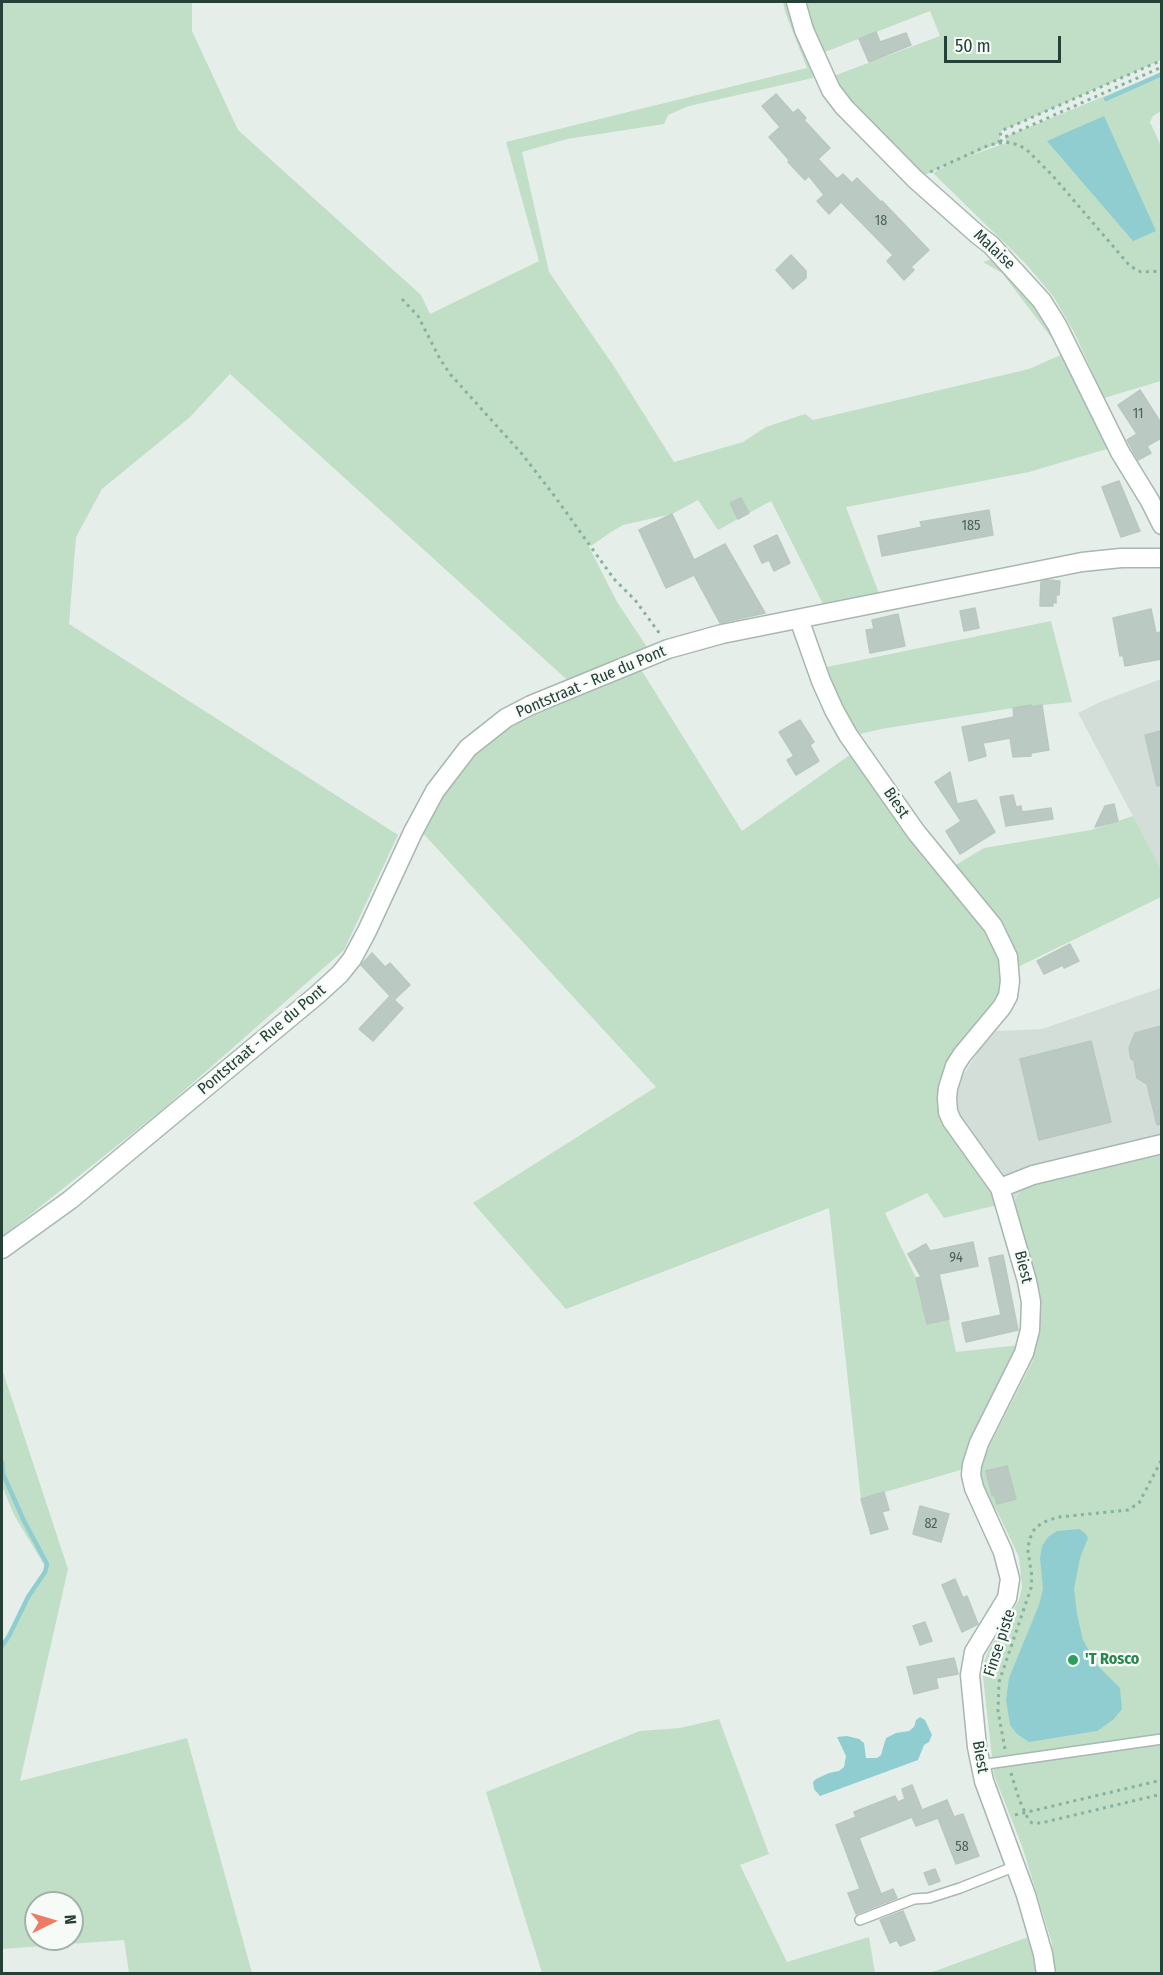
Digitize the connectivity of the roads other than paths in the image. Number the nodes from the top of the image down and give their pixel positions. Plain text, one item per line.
1 (796, 2) edge
2 (1161, 525) edge
3 (1161, 558) edge
4 (798, 619) junction
5 (1161, 1144) edge
6 (1000, 1188) junction
7 (2, 1249) edge
8 (1161, 1738) edge
9 (980, 1765) junction
10 (1016, 1866) junction
11 (860, 1920) dead end
12 (1046, 1974) edge

1 - 2 street, Malaise
3 - 4 street, Pontstraat - Rue du Pont
4 - 6 street, Biest
4 - 7 street, Pontstraat - Rue du Pont
5 - 6 street
6 - 9 street, Biest
8 - 9 lane
9 - 10 street, Biest
10 - 11 lane
10 - 12 street, Biest

